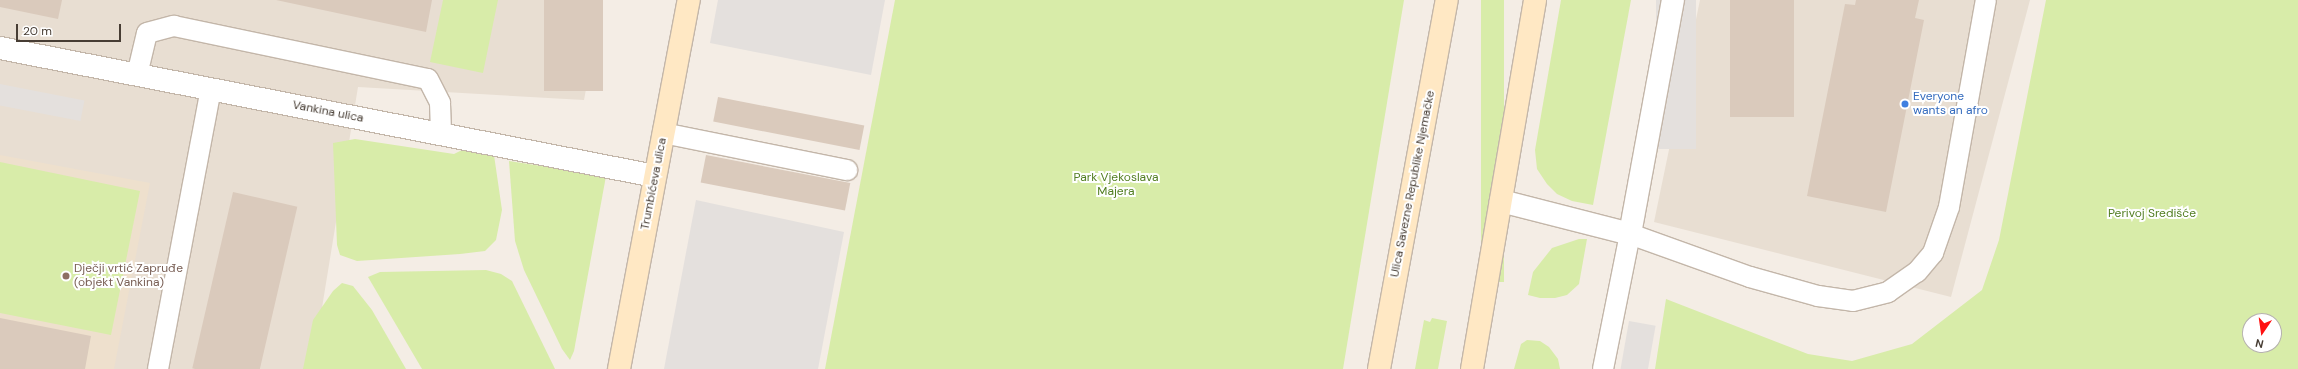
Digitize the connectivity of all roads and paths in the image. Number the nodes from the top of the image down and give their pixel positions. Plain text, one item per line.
1 (689, 0) edge
2 (1447, 0) edge
3 (1534, 0) edge
4 (1673, 0) edge
5 (1986, 0) edge
6 (0, 48) edge
7 (137, 74) junction
8 (211, 89) junction
9 (663, 133) junction
10 (441, 134) junction
11 (847, 170) dead end
12 (655, 176) junction
13 (1501, 201) junction
14 (1630, 234) junction
15 (158, 369) edge
16 (619, 369) edge
17 (1379, 369) edge
18 (1472, 369) edge
19 (1603, 369) edge

1 - 9 street, Trumbićeva ulica
2 - 17 street, Ulica Savezne Republike Njemačke
3 - 13 street
4 - 14 street
5 - 14 lane
6 - 7 street, Vankina ulica
7 - 8 street, Vankina ulica
7 - 10 lane
8 - 10 street, Vankina ulica
8 - 15 lane
9 - 11 lane
9 - 12 street, Trumbićeva ulica
10 - 12 street, Vankina ulica
12 - 16 street, Trumbićeva ulica
13 - 14 street
13 - 18 street
14 - 19 lane

